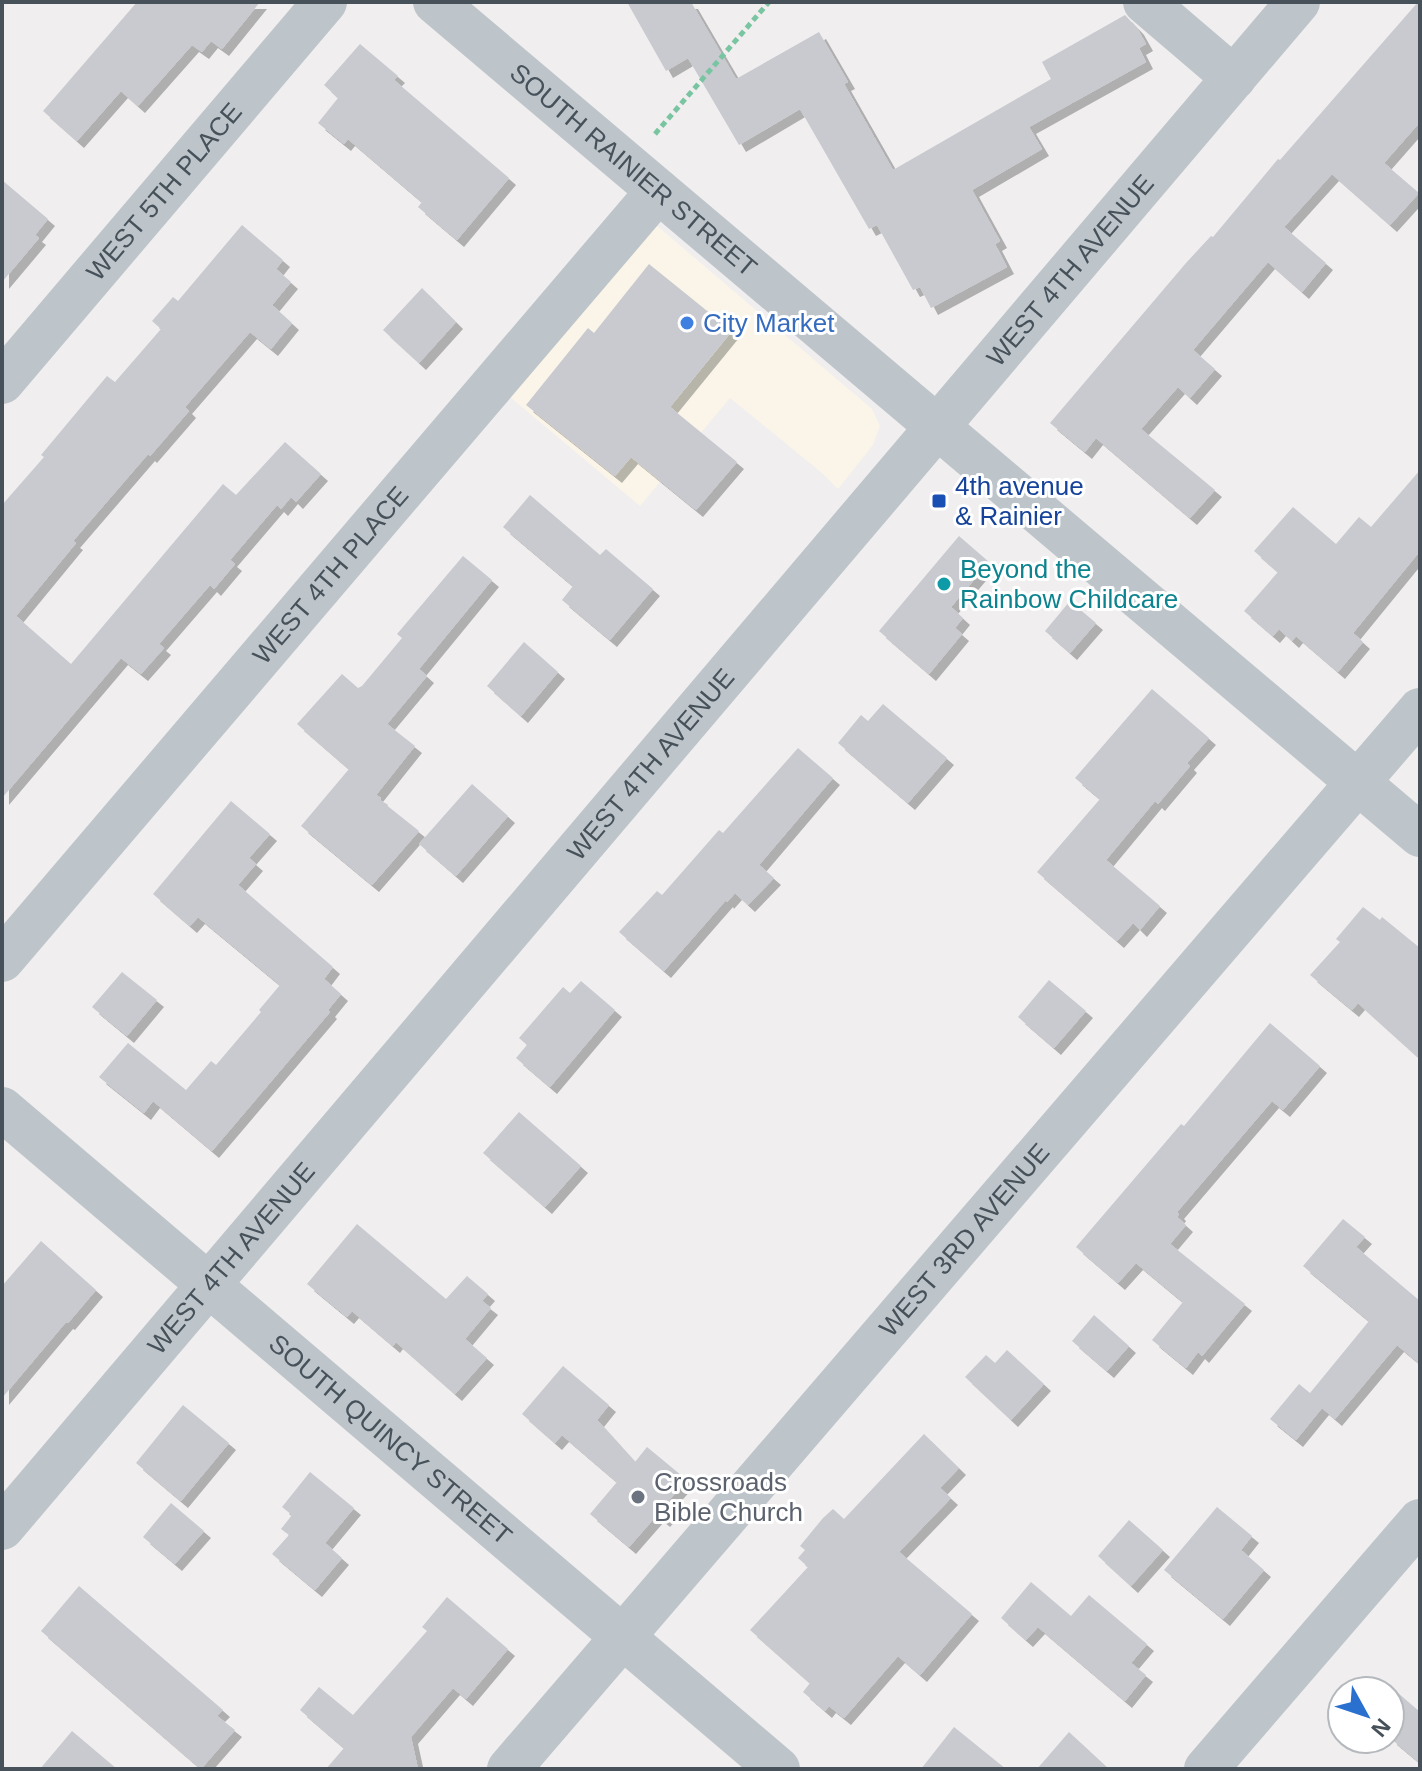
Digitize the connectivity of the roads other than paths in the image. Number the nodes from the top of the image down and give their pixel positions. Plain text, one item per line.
1 (325, 2) edge
2 (435, 2) edge
3 (1145, 2) edge
4 (1298, 2) edge
5 (1234, 78) junction
6 (643, 178) junction
7 (2, 382) edge
8 (937, 427) junction
9 (1420, 710) edge
10 (1358, 782) junction
11 (1420, 835) edge
12 (2, 960) edge
13 (2, 1109) edge
14 (208, 1285) junction
15 (1420, 1521) edge
16 (2, 1528) edge
17 (622, 1637) junction
18 (509, 1769) edge
19 (778, 1769) edge
20 (1206, 1769) edge

1 - 7 street, WEST 5TH PLACE
2 - 6 street, SOUTH RAINIER STREET
3 - 5 street
4 - 5 street, WEST 4TH AVENUE
5 - 8 street, WEST 4TH AVENUE
6 - 8 street, SOUTH RAINIER STREET
6 - 12 street, WEST 4TH PLACE
8 - 10 street, SOUTH RAINIER STREET
8 - 14 street, WEST 4TH AVENUE
9 - 10 street, WEST 3RD AVENUE
10 - 11 street, SOUTH RAINIER STREET
10 - 17 street, WEST 3RD AVENUE
13 - 14 street, SOUTH QUINCY STREET
14 - 16 street, WEST 4TH AVENUE
14 - 17 street, SOUTH QUINCY STREET
15 - 20 street
17 - 18 street, WEST 3RD AVENUE
17 - 19 street, SOUTH QUINCY STREET

